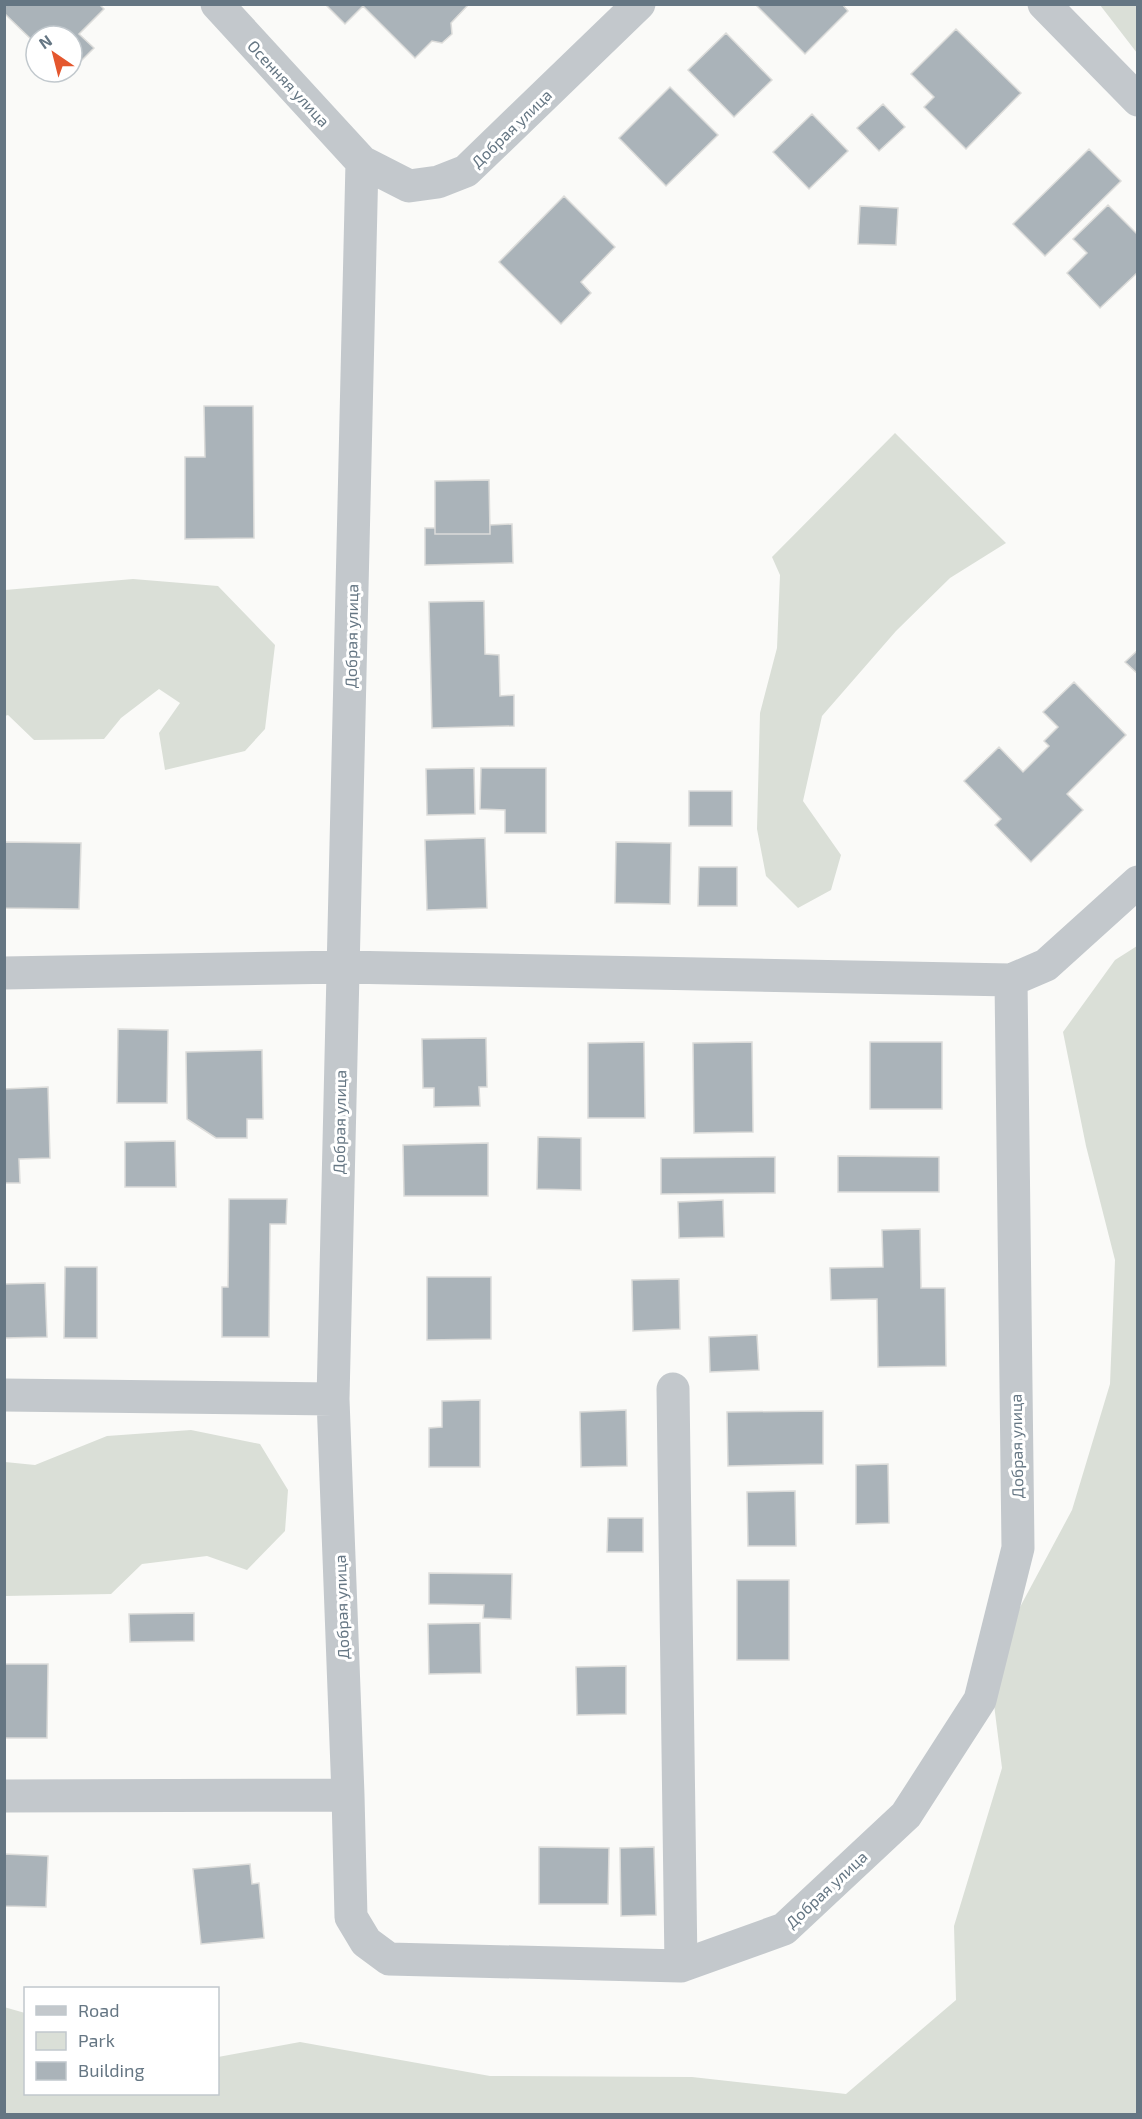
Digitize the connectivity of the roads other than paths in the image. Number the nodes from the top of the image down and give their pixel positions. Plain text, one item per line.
1 (217, 4) edge
2 (639, 4) edge
3 (1044, 4) edge
4 (1137, 100) edge
5 (362, 162) junction
6 (1137, 882) edge
7 (343, 967) junction
8 (4, 973) edge
9 (1011, 980) junction
10 (673, 1389) dead end
11 (4, 1395) edge
12 (333, 1399) junction
13 (348, 1795) junction
14 (4, 1796) edge
15 (681, 1966) junction

1 - 5 street, Осенняя улица
2 - 5 street, Добрая улица
3 - 4 street
5 - 7 street, Добрая улица
6 - 9 street
7 - 8 street
7 - 9 street
7 - 12 street, Добрая улица
9 - 15 street, Добрая улица
10 - 15 street
11 - 12 street
12 - 13 street, Добрая улица
13 - 14 street
13 - 15 street, Добрая улица

